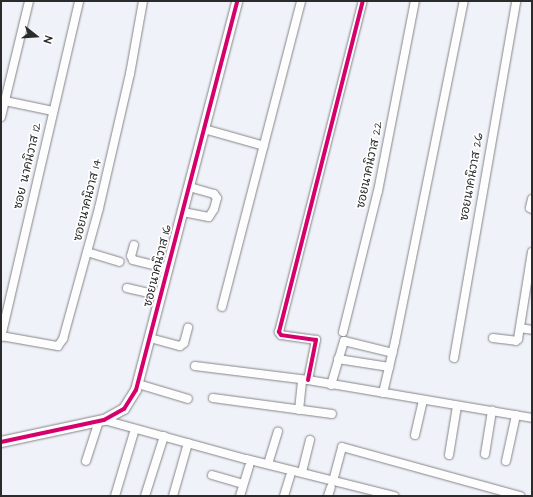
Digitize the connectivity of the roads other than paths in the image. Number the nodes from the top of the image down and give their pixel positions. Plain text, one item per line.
1 (29, 1) edge
2 (79, 1) edge
3 (143, 1) edge
4 (237, 1) edge
5 (301, 1) edge
6 (363, 1) edge
7 (415, 1) edge
8 (464, 1) edge
9 (516, 1) edge
10 (5, 101) junction
11 (52, 111) junction
12 (1, 118) edge
13 (204, 130) junction
14 (264, 146) junction
15 (189, 187) junction
16 (532, 199) edge
17 (532, 209) edge
18 (183, 212) junction
19 (134, 245) dead end
20 (87, 252) junction
21 (532, 252) edge
22 (119, 262) dead end
23 (168, 269) junction
24 (530, 278) edge
25 (127, 288) dead end
26 (161, 296) junction
27 (222, 307) dead end
28 (188, 328) dead end
29 (520, 328) junction
30 (532, 330) edge
31 (343, 332) dead end
32 (1, 336) edge
33 (150, 338) junction
34 (493, 338) dead end
35 (393, 353) junction
36 (454, 358) dead end
37 (338, 359) junction
38 (195, 366) dead end
39 (389, 367) junction
40 (305, 380) junction
41 (138, 384) junction
42 (331, 385) junction
43 (383, 393) junction
44 (213, 398) dead end
45 (188, 399) dead end
46 (423, 400) junction
47 (457, 406) junction
48 (298, 410) junction
49 (492, 411) junction
50 (332, 414) dead end
51 (516, 415) junction
52 (532, 418) edge
53 (101, 420) junction
54 (135, 429) junction
55 (278, 431) dead end
56 (416, 435) dead end
57 (164, 436) junction
58 (310, 440) dead end
59 (1, 442) edge
60 (188, 443) junction
61 (485, 454) dead end
62 (449, 455) dead end
63 (86, 461) dead end
64 (506, 461) dead end
65 (268, 464) junction
66 (249, 466) dead end
67 (302, 472) junction
68 (212, 475) dead end
69 (290, 476) dead end
70 (243, 484) junction
71 (332, 484) junction
72 (115, 496) edge
73 (145, 496) edge
74 (172, 496) edge
75 (240, 496) edge
76 (284, 496) edge
77 (328, 496) edge
78 (394, 496) edge
79 (520, 496) edge

1 - 10 street
2 - 11 street, ซอย นาคนิวาส 12
3 - 20 street, ซอยนาคนิวาส 14
4 - 13 street, ซอยนาคนิวาส 16
5 - 14 street
6 - 40 street
7 - 31 street, ซอยนาคนิวาส 22
8 - 35 street
9 - 36 street, ซอยนาคนิวาส 26
10 - 11 street
10 - 12 street
11 - 32 street, ซอย นาคนิวาส 12
13 - 14 street
13 - 15 street, ซอยนาคนิวาส 16
14 - 27 street
15 - 18 street, ซอยนาคนิวาส 16
15 - 18 street
16 - 17 street
18 - 23 street, ซอยนาคนิวาส 16
19 - 23 street
20 - 22 street
20 - 32 street, ซอยนาคนิวาส 14
21 - 24 street
23 - 26 street, ซอยนาคนิวาส 16
24 - 29 street
25 - 26 street
26 - 33 street, ซอยนาคนิวาส 16
28 - 33 street
29 - 30 street
29 - 34 street
33 - 41 street, ซอยนาคนิวาส 16
35 - 37 street
35 - 39 street
37 - 39 street
37 - 42 street
38 - 40 street
39 - 43 street
40 - 42 street
40 - 48 street
41 - 45 street
41 - 53 street, ซอยนาคนิวาส 16
42 - 43 street
43 - 46 street
44 - 48 street
46 - 47 street
46 - 56 street
47 - 49 street
47 - 62 street
48 - 50 street
49 - 51 street
49 - 61 street
51 - 52 street
51 - 64 street
53 - 54 street
53 - 59 street, ซอยนาคนิวาส 16
53 - 63 street
54 - 57 street
54 - 72 street
55 - 65 street
57 - 60 street
57 - 73 street
58 - 67 street
60 - 65 street
60 - 74 street
65 - 67 street
66 - 70 street
67 - 71 street
68 - 70 street
69 - 76 street
70 - 75 street
71 - 77 street
71 - 78 street
71 - 79 street

